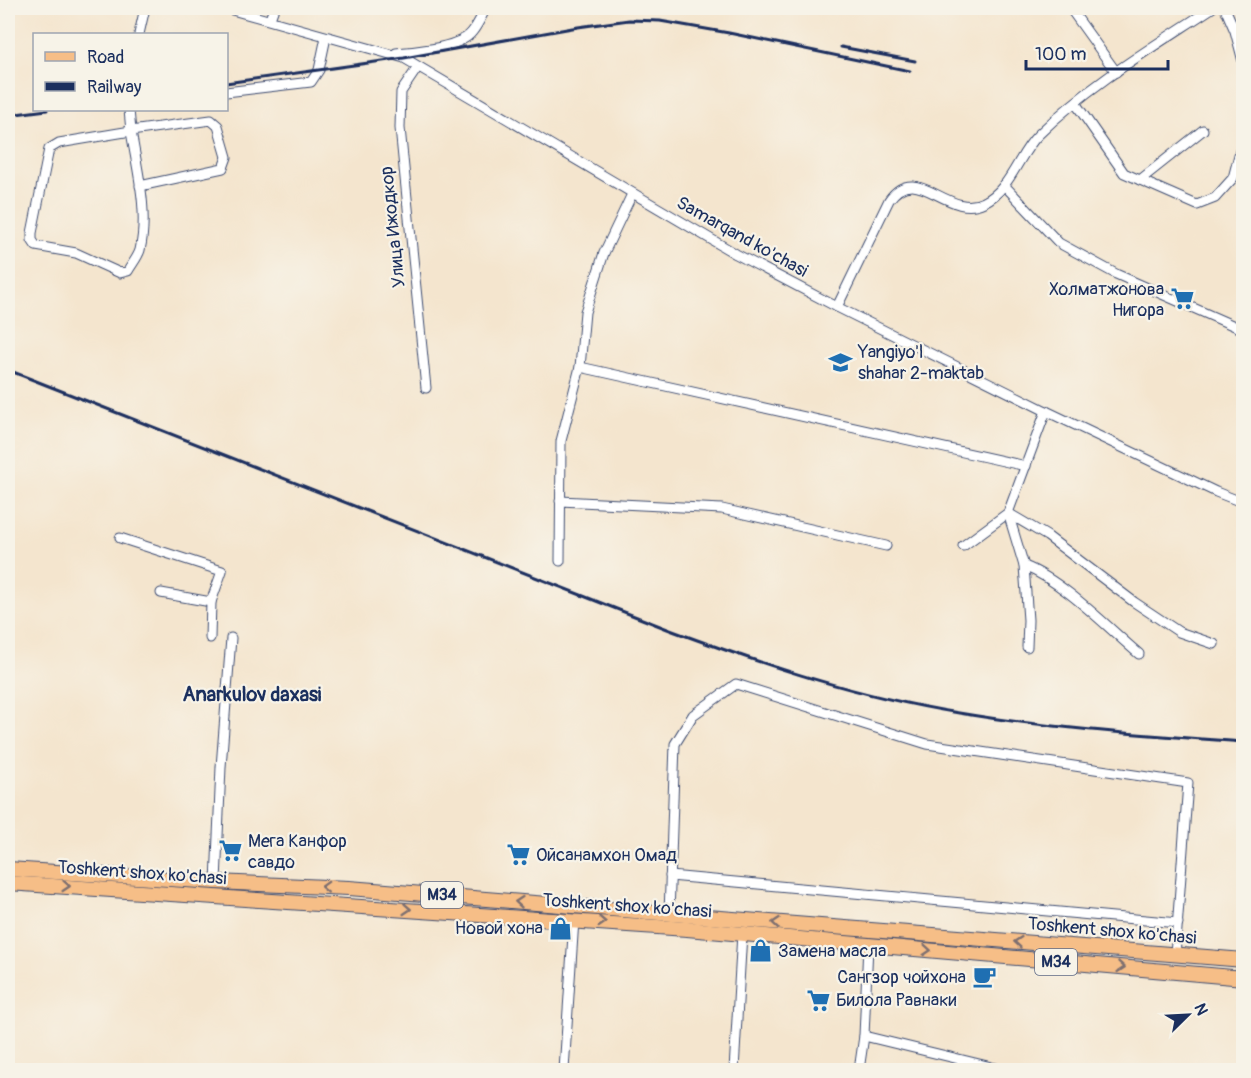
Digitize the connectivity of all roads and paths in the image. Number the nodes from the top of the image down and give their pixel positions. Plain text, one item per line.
1 (145, 8) edge
2 (225, 8) edge
3 (274, 8) edge
4 (486, 8) edge
5 (1070, 8) edge
6 (1212, 8) edge
7 (1225, 8) edge
8 (270, 19) junction
9 (139, 33) edge
10 (326, 38) junction
11 (388, 54) junction
12 (1244, 65) edge
13 (418, 67) junction
14 (1116, 72) junction
15 (228, 92) edge
16 (1076, 104) junction
17 (129, 111) edge
18 (212, 111) edge
19 (211, 120) junction
20 (1203, 130) dead end
21 (130, 131) junction
22 (1244, 136) edge
23 (1140, 180) junction
24 (1004, 185) junction
25 (140, 186) junction
26 (632, 194) junction
27 (837, 307) junction
28 (1239, 328) dead end
29 (580, 367) junction
30 (426, 388) dead end
31 (1047, 411) junction
32 (1026, 466) junction
33 (560, 501) junction
34 (1244, 503) edge
35 (1008, 513) junction
36 (120, 538) dead end
37 (886, 546) dead end
38 (963, 546) dead end
39 (560, 561) dead end
40 (1024, 566) junction
41 (161, 593) dead end
42 (211, 602) junction
43 (210, 638) dead end
44 (231, 638) dead end
45 (1214, 644) dead end
46 (1027, 647) dead end
47 (1139, 654) dead end
48 (8, 869) edge
49 (670, 876) junction
50 (216, 882) junction
51 (8, 883) edge
52 (669, 914) junction
53 (574, 920) junction
54 (1178, 923) junction
55 (742, 933) junction
56 (816, 933) junction
57 (868, 945) junction
58 (1175, 955) junction
59 (1244, 960) edge
60 (1244, 978) edge
61 (864, 1036) junction
62 (564, 1071) edge
63 (734, 1071) edge
64 (860, 1071) edge
65 (1004, 1071) edge

1 - 9 street
2 - 8 street, Samarqand ko'chasi
3 - 8 street
4 - 11 street
5 - 14 street
6 - 14 street
7 - 12 street
8 - 10 street, Samarqand ko'chasi
10 - 11 street, Samarqand ko'chasi
10 - 15 street
11 - 13 street, Samarqand ko'chasi
13 - 26 street, Samarqand ko'chasi
13 - 30 street, Улица Ижодкор
14 - 16 street
16 - 23 street
16 - 24 street
17 - 21 street
18 - 19 street
19 - 21 street
19 - 25 street
20 - 23 street
21 - 25 street
21 - 25 street
22 - 23 street
24 - 27 street
24 - 28 street
26 - 27 street, Samarqand ko'chasi
26 - 29 street
27 - 31 street, Samarqand ko'chasi
29 - 32 street
29 - 33 street
31 - 32 street
31 - 34 street, Samarqand ko'chasi
32 - 35 street
33 - 37 street
33 - 39 street
35 - 38 street
35 - 40 street
35 - 45 street
36 - 42 street
40 - 46 street
40 - 47 street
41 - 42 street
42 - 43 street
44 - 50 street
48 - 50 main road, Toshkent shox ko'chasi / M34
49 - 52 street
49 - 54 street
49 - 54 street
52 -> 50 main road, Toshkent shox ko'chasi / M34
51 -> 53 main road, Toshkent shox ko'chasi / M34
56 -> 52 main road, Toshkent shox ko'chasi / M34
53 -> 55 main road, Toshkent shox ko'chasi / M34
53 - 62 street
54 - 58 street
55 - 56 main road, Toshkent shox ko'chasi / M34
55 - 63 street
56 - 57 main road, Toshkent shox ko'chasi / M34
58 -> 56 main road, Toshkent shox ko'chasi / M34
57 -> 60 main road, Toshkent shox ko'chasi / M34
57 - 61 street
58 - 59 main road, Toshkent shox ko'chasi / M34
61 - 64 street
61 - 65 street

